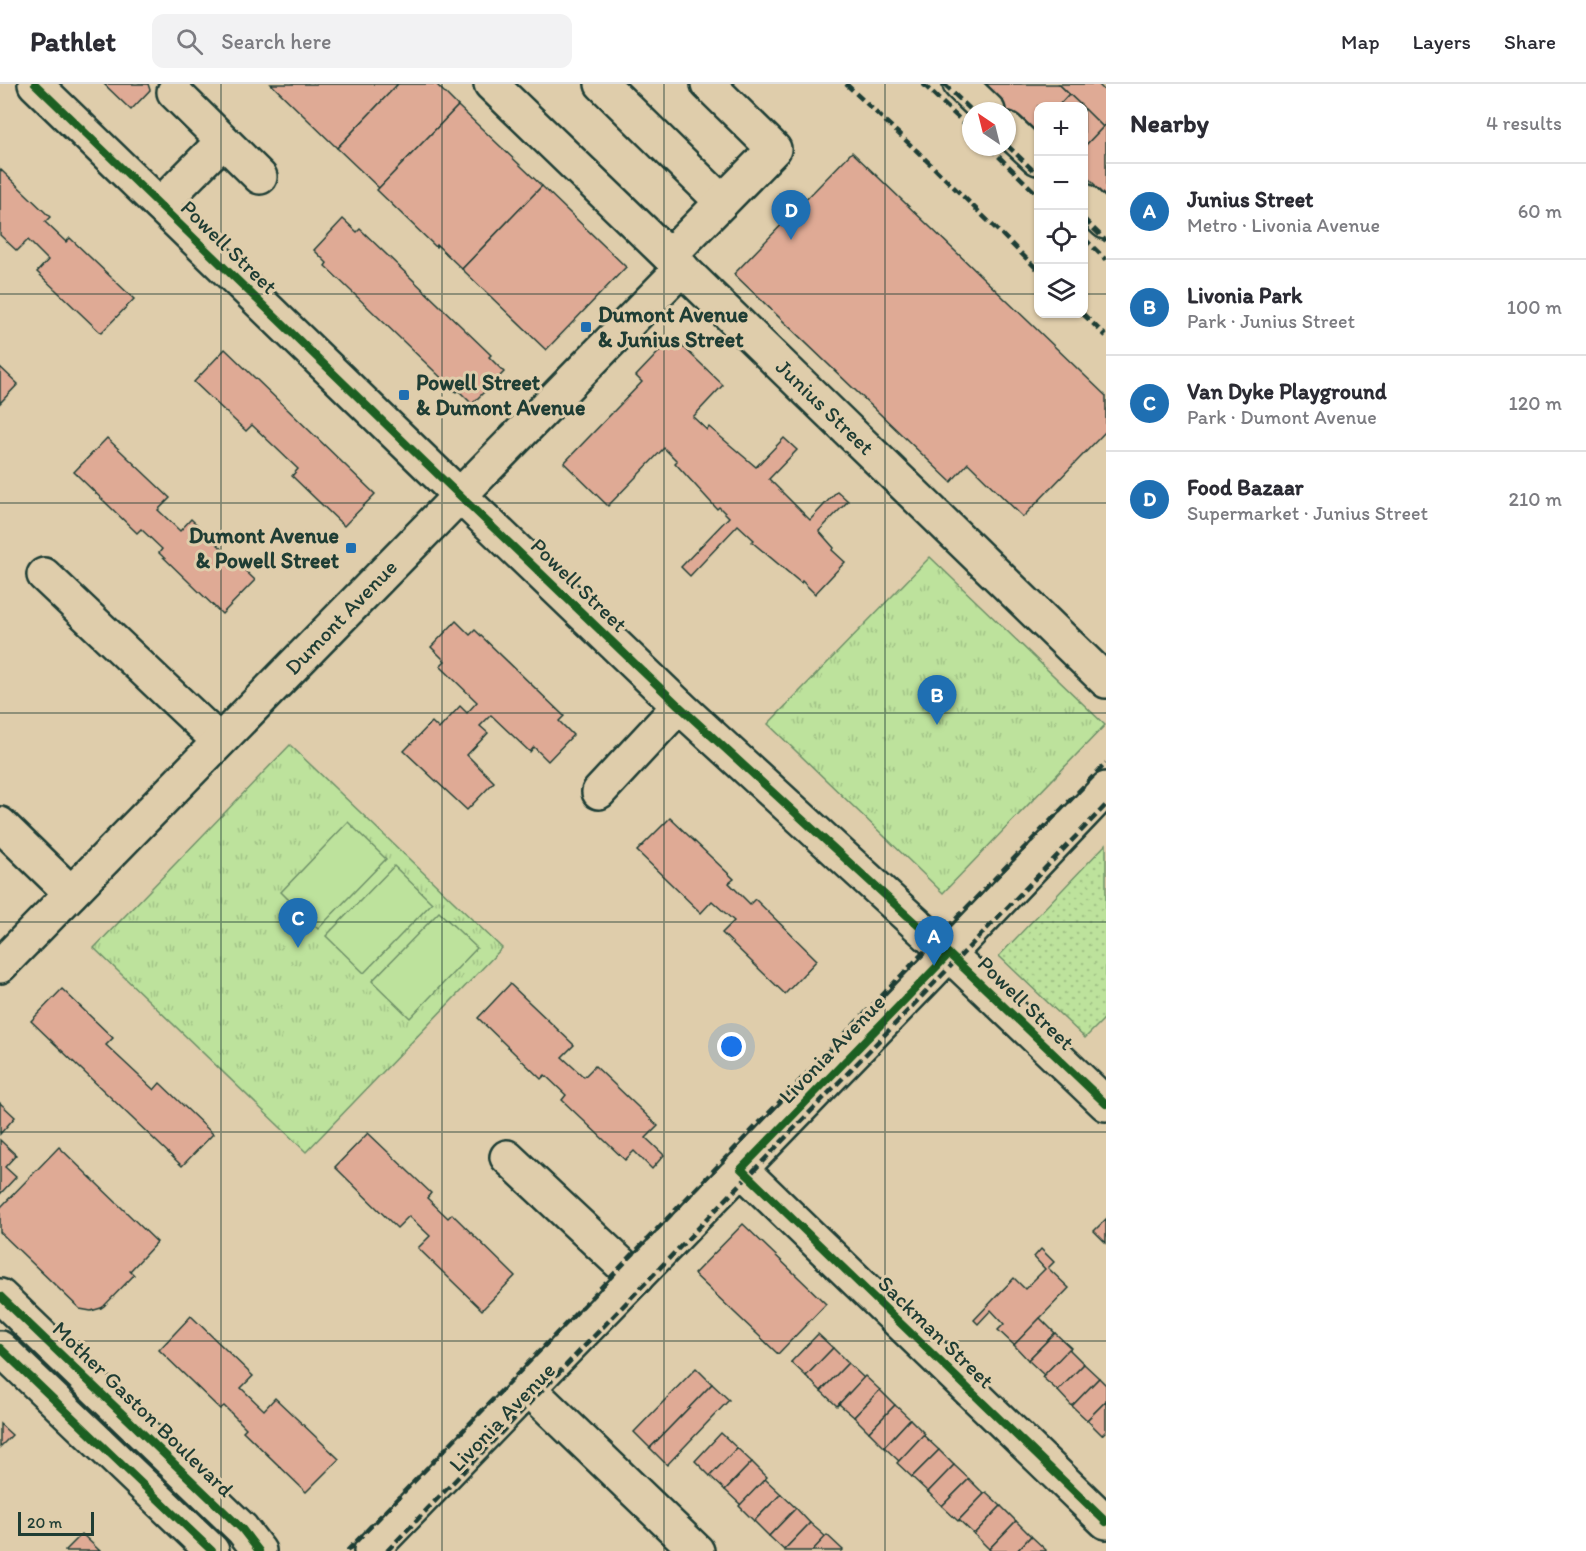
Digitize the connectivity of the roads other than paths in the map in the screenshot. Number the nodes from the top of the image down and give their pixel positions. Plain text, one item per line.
1 (34, 84) edge
2 (491, 84) edge
3 (602, 84) edge
4 (708, 84) edge
5 (960, 84) edge
6 (174, 92) dead end
7 (979, 102) edge
8 (1016, 137) edge
9 (223, 141) junction
10 (1036, 156) edge
11 (260, 177) dead end
12 (722, 202) junction
13 (160, 205) junction
14 (1088, 206) edge
15 (1106, 222) edge
16 (675, 262) junction
17 (459, 495) junction
18 (44, 575) dead end
19 (1106, 681) edge
20 (680, 706) junction
21 (219, 741) junction
22 (1106, 789) edge
23 (599, 792) dead end
24 (0, 824) edge
25 (71, 893) junction
26 (949, 954) junction
27 (0, 966) edge
28 (1106, 1104) edge
29 (507, 1157) dead end
30 (741, 1169) junction
31 (636, 1278) junction
32 (0, 1296) edge
33 (0, 1348) edge
34 (529, 1389) junction
35 (1106, 1522) edge
36 (212, 1551) edge
37 (259, 1551) edge
38 (371, 1551) edge
39 (697, 1551) edge

1 - 13 street, Powell Street
2 - 16 street, Junius Street
3 - 12 street
4 - 12 street, Dumont Avenue
5 - 7 street
6 - 9 street
8 - 10 street
9 - 11 street
9 - 13 street
12 - 16 street, Dumont Avenue
13 - 17 street, Powell Street
14 - 15 street
16 - 17 street, Dumont Avenue
16 - 19 street, Junius Street
17 - 20 street, Powell Street
17 - 21 street, Dumont Avenue
18 - 21 street
20 - 23 street
20 - 26 street, Powell Street
21 - 25 street, Dumont Avenue
22 - 26 street, Livonia Avenue
24 - 25 street
25 - 27 street, Dumont Avenue
26 - 28 street, Powell Street
26 - 30 street, Livonia Avenue
29 - 31 street
30 - 31 street, Livonia Avenue
30 - 35 street, Sackman Street
31 - 34 street, Livonia Avenue
32 - 37 street, Mother Gaston Boulevard
33 - 36 street
34 - 38 street, Livonia Avenue
34 - 39 street

